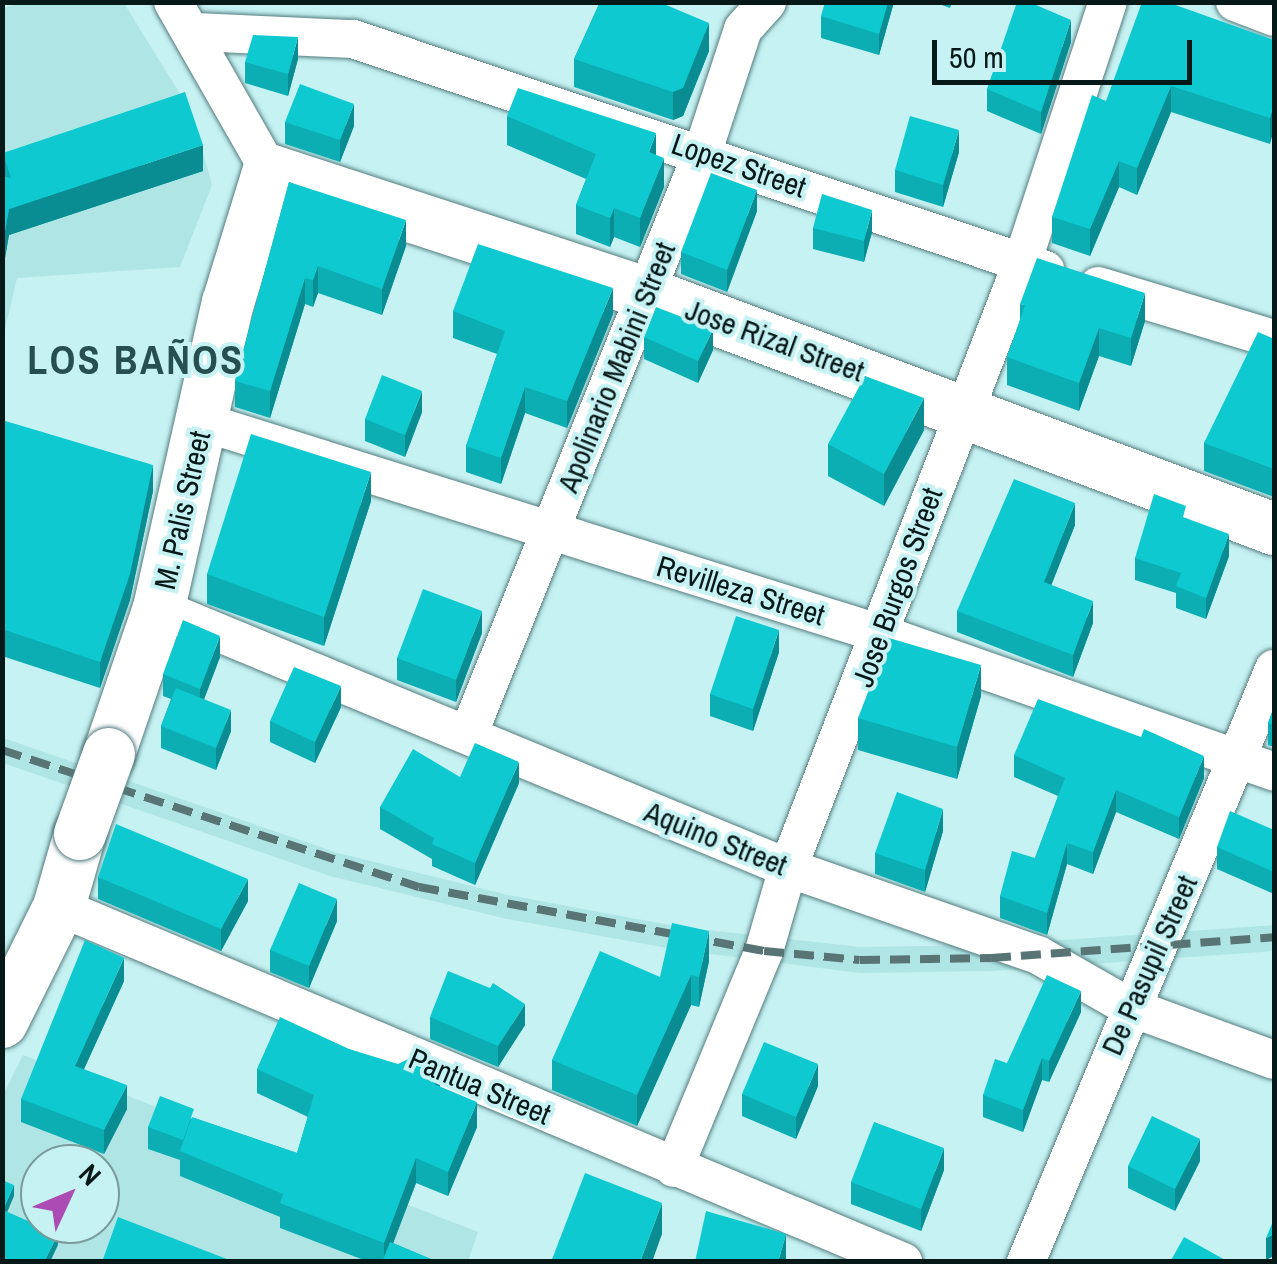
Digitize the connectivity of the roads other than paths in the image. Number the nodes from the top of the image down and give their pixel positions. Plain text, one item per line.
1 (767, 2) edge
2 (1108, 2) edge
3 (1235, 2) edge
4 (185, 17) edge
5 (1274, 18) edge
6 (703, 152) junction
7 (269, 170) junction
8 (1022, 262) junction
9 (645, 293) junction
10 (1274, 340) edge
11 (962, 409) junction
12 (203, 422) junction
13 (1274, 529) edge
14 (551, 530) junction
15 (159, 608) junction
16 (882, 634) junction
17 (1274, 670) edge
18 (468, 735) junction
19 (1236, 759) junction
20 (1274, 772) edge
21 (788, 868) junction
22 (59, 907) junction
23 (1129, 1007) junction
24 (2, 1022) edge
25 (1274, 1060) edge
26 (674, 1168) junction
27 (902, 1262) edge
28 (1026, 1262) edge

1 - 6 street, Apolinario Mabini Street
2 - 8 street, Jose Burgos Street
3 - 5 street
4 - 6 street, Lopez Street
4 - 7 street
6 - 8 street, Lopez Street
6 - 9 street, Apolinario Mabini Street
7 - 9 main road, Jose Rizal Street
7 - 12 main road, M. Palis Street
8 - 10 street, Lopez Street
8 - 11 street, Jose Burgos Street
9 - 11 main road, Jose Rizal Street
9 - 14 street, Apolinario Mabini Street
11 - 13 main road, Jose Rizal Street
11 - 16 street, Jose Burgos Street
12 - 14 street, Revilleza Street
12 - 15 main road, M. Palis Street
14 - 16 street, Revilleza Street
14 - 18 street, Apolinario Mabini Street
15 - 18 street, Aquino Street
15 - 22 main road, M. Palis Street, bridge
16 - 19 street, Revilleza Street
16 - 21 street, Jose Burgos Street
17 - 19 street, De Pasupil Street
18 - 21 street, Aquino Street
19 - 20 street, Revilleza Street
19 - 23 street, De Pasupil Street
21 - 23 street, Aquino Street
21 - 26 street, Jose Burgos Street
22 - 24 main road, M. Palis Street
22 - 26 street, Pantua Street
23 - 25 street, Aquino Street
23 - 28 street, De Pasupil Street
26 - 27 street, Pantua Street

